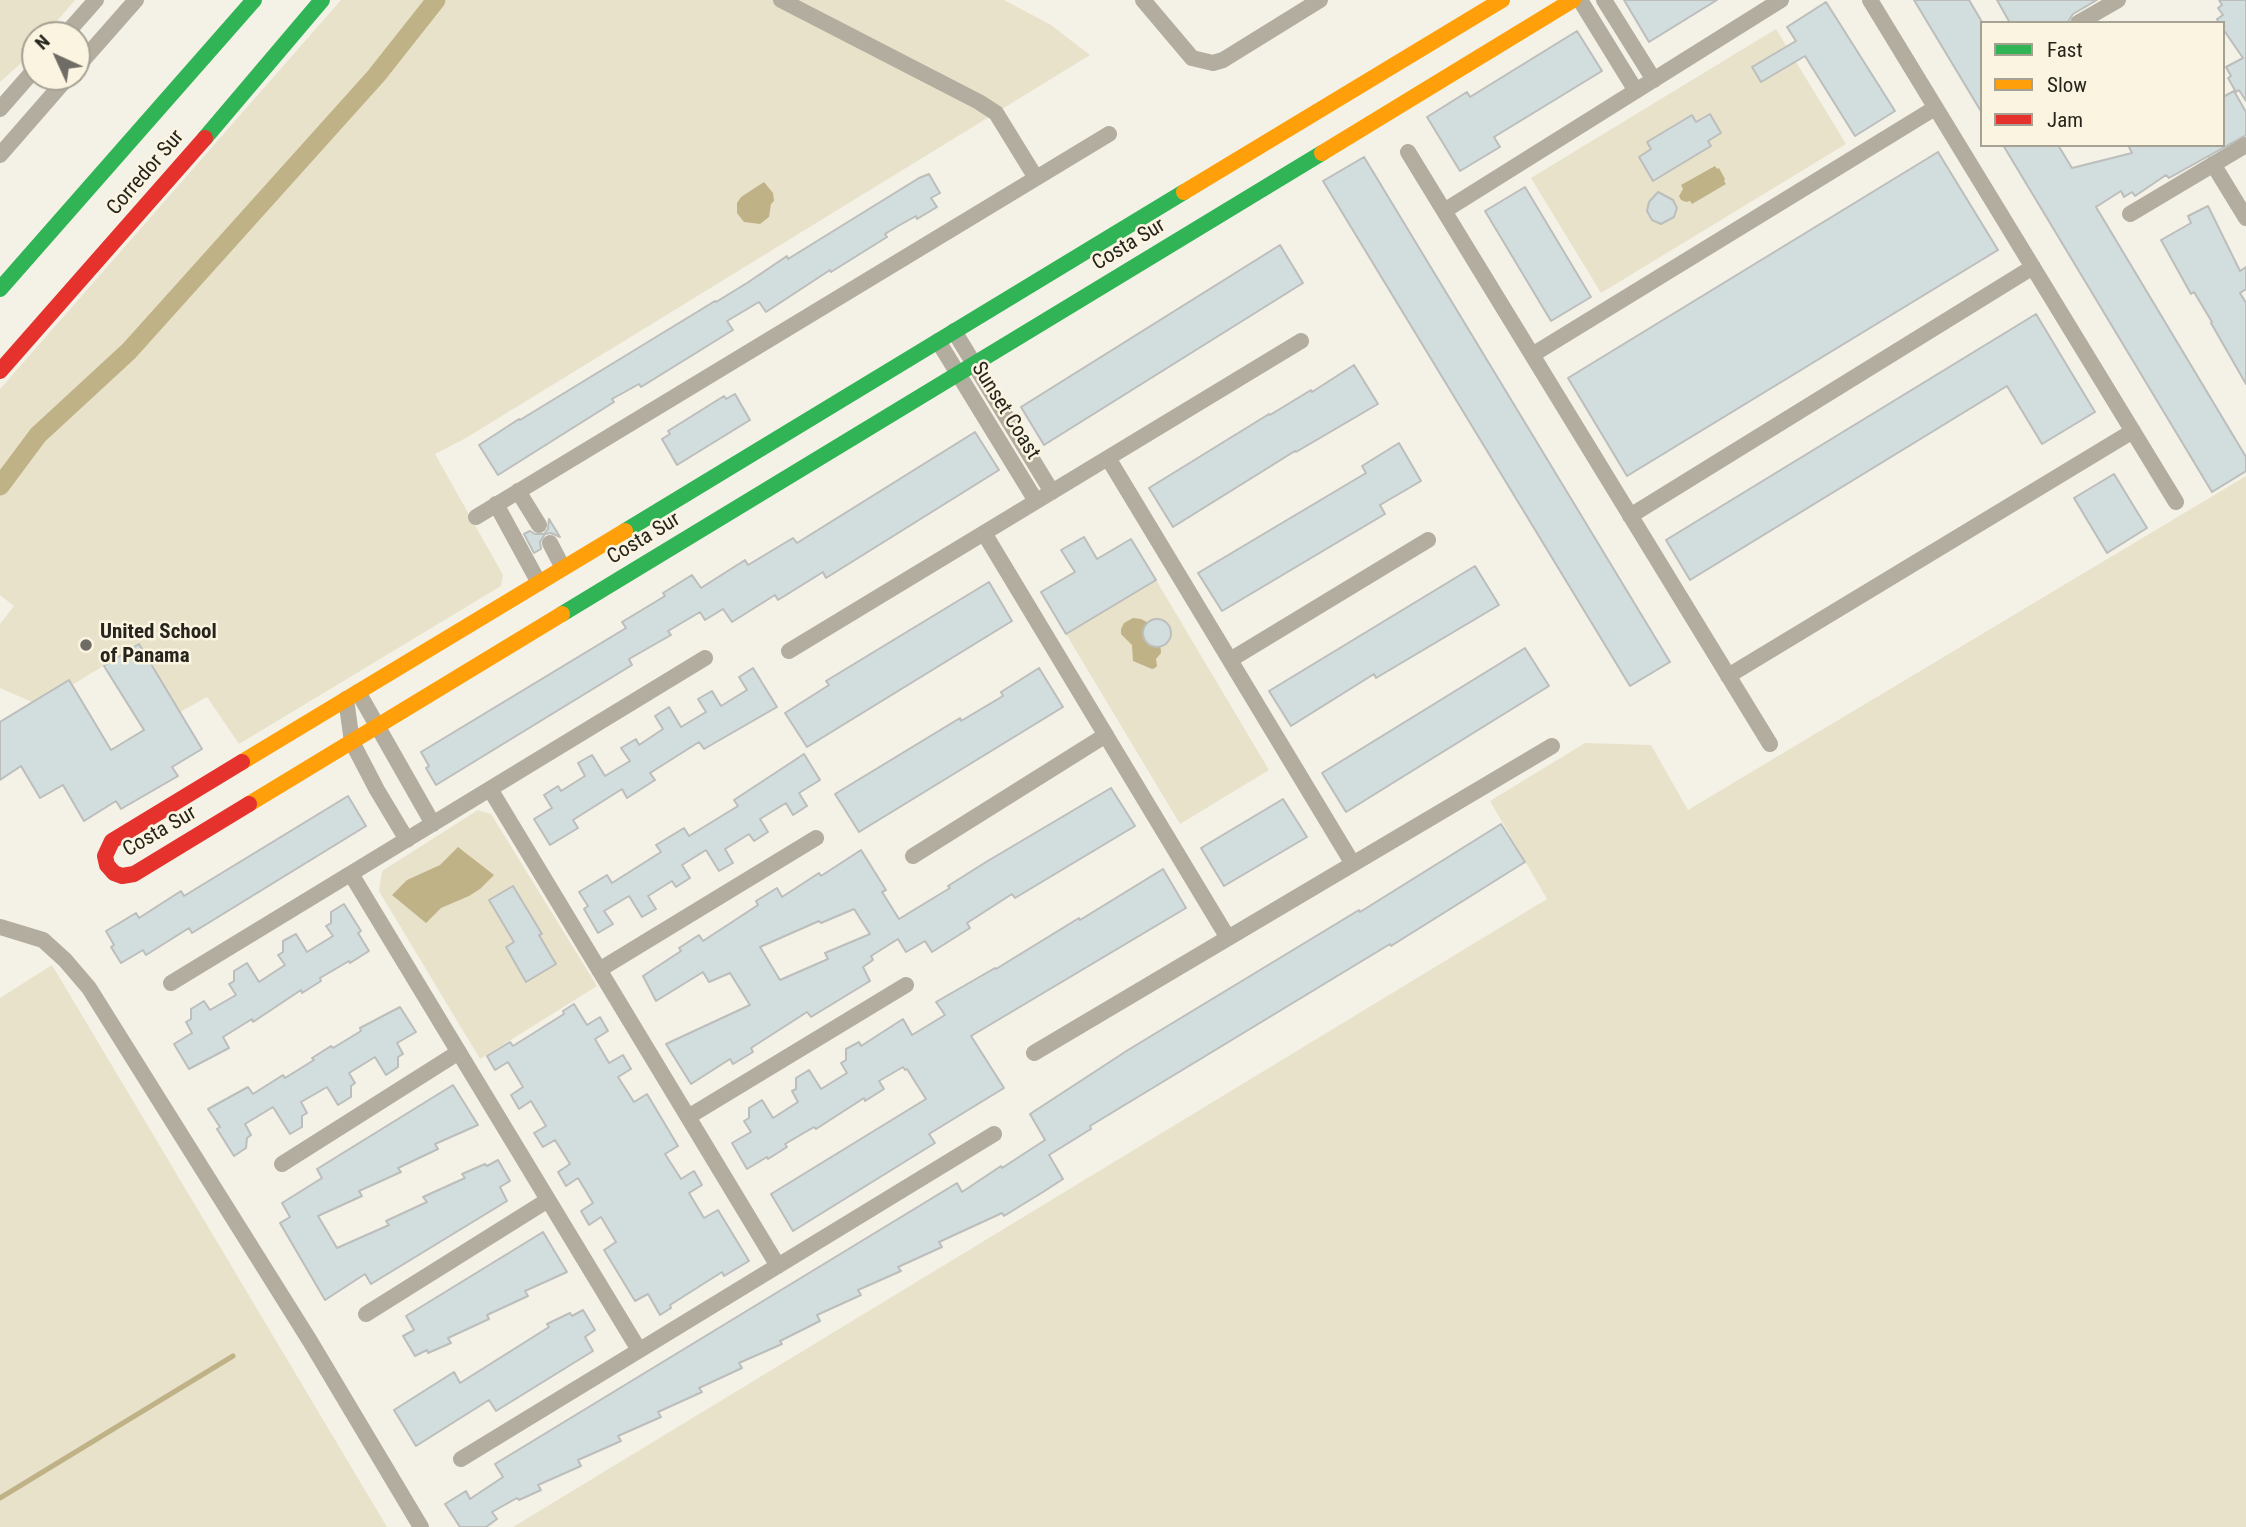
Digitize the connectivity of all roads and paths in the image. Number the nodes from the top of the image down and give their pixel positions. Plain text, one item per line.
1 (96, 0) edge
2 (136, 0) edge
3 (254, 0) edge
4 (322, 0) edge
5 (781, 0) edge
6 (1320, 0) edge
7 (1502, 0) edge
8 (1573, 0) edge
9 (1580, 0) edge
10 (1604, 0) edge
11 (1782, 0) edge
12 (1870, 0) edge
13 (2118, 0) edge
14 (1148, 1) edge
15 (77, 21) edge
16 (2081, 21) edge
17 (91, 51) edge
18 (1654, 80) junction
19 (21, 85) edge
20 (56, 91) edge
21 (1636, 91) junction
22 (0, 108) edge
23 (1936, 108) junction
24 (1109, 134) dead end
25 (2246, 145) edge
26 (1408, 152) dead end
27 (0, 155) edge
28 (2213, 164) junction
29 (1036, 178) junction
30 (1444, 211) junction
31 (2130, 214) dead end
32 (2246, 218) edge
33 (2033, 267) junction
34 (0, 289) edge
35 (954, 331) junction
36 (938, 341) junction
37 (1301, 341) dead end
38 (1532, 355) junction
39 (974, 364) junction
40 (0, 371) edge
41 (957, 374) junction
42 (2133, 431) junction
43 (1108, 458) junction
44 (518, 491) junction
45 (1052, 492) junction
46 (1036, 502) junction
47 (2176, 502) dead end
48 (496, 504) junction
49 (1630, 516) junction
50 (476, 517) dead end
51 (539, 525) dead end
52 (984, 533) junction
53 (1428, 540) dead end
54 (550, 543) dead end
55 (563, 568) junction
56 (539, 583) junction
57 (789, 651) dead end
58 (705, 658) dead end
59 (1230, 660) junction
60 (1728, 676) junction
61 (352, 696) junction
62 (376, 727) junction
63 (1106, 735) junction
64 (352, 742) junction
65 (1770, 744) dead end
66 (1552, 746) dead end
67 (490, 789) junction
68 (433, 824) junction
69 (816, 838) dead end
70 (407, 839) junction
71 (913, 856) dead end
72 (1353, 864) junction
73 (351, 874) junction
74 (0, 928) edge
75 (1228, 938) junction
76 (599, 970) junction
77 (171, 982) dead end
78 (906, 985) dead end
79 (459, 1052) junction
80 (1034, 1053) dead end
81 (688, 1117) junction
82 (994, 1134) dead end
83 (282, 1164) dead end
84 (548, 1200) junction
85 (778, 1266) junction
86 (366, 1314) dead end
87 (639, 1350) junction
88 (461, 1459) dead end
89 (421, 1527) edge

1 - 15 street
2 - 17 street
3 - 34 main road, Corredor Sur
4 - 40 main road, Corredor Sur
5 - 29 street
6 - 14 street
7 - 35 main road, Costa Sur
8 - 39 main road, Costa Sur
9 - 21 street
10 - 18 street
11 - 18 street
12 - 23 street
13 - 16 street
18 - 21 street
19 - 22 street
20 - 27 street
21 - 30 street
23 - 33 street
23 - 38 street
24 - 29 street
25 - 28 street
26 - 30 street
28 - 31 street
28 - 32 street
29 - 44 street
30 - 38 street
33 - 42 street
33 - 49 street
35 - 36 main road, Costa Sur
35 - 39 street, Sunset Coast
36 - 41 street, Sunset Coast
36 - 55 main road, Costa Sur
37 - 43 street
38 - 49 street
39 - 41 main road, Costa Sur
39 - 45 street, Sunset Coast
41 - 46 street, Sunset Coast
41 - 62 main road, Costa Sur
42 - 47 street
42 - 60 street
43 - 45 street
43 - 59 street
44 - 48 street
44 - 51 street
45 - 46 street
46 - 52 street
48 - 50 street
48 - 56 street
49 - 60 street
52 - 57 street
52 - 63 street
53 - 59 street
54 - 55 street
55 - 56 main road, Costa Sur
56 - 61 main road, Costa Sur
58 - 67 street
59 - 72 street
60 - 65 street
61 - 62 street
61 - 64 street
61 - 64 main road, Costa Sur
62 - 64 main road, Costa Sur
62 - 68 street
63 - 71 street
63 - 75 street
64 - 70 street
66 - 72 street
67 - 68 street
67 - 76 street
68 - 70 street
69 - 76 street
70 - 73 street
72 - 75 street
73 - 77 street
73 - 79 street
74 - 89 street
75 - 80 street
76 - 81 street
78 - 81 street
79 - 83 street
79 - 84 street
81 - 85 street
82 - 85 street
84 - 86 street
84 - 87 street
85 - 87 street
87 - 88 street

